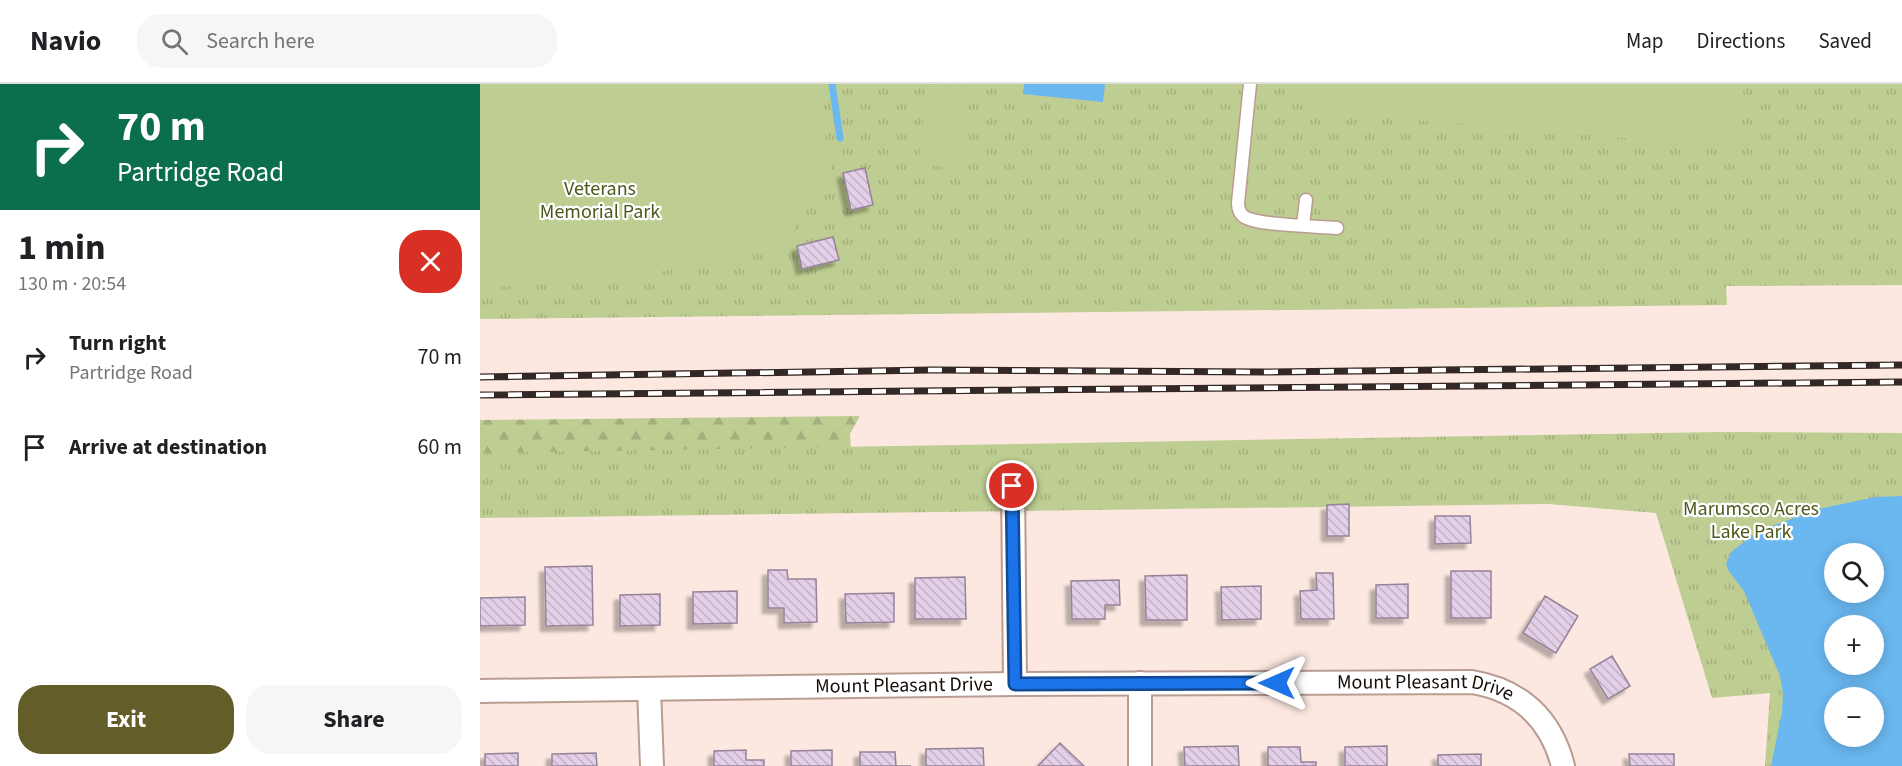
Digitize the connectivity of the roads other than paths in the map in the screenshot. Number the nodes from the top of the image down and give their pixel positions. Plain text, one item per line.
1 (1250, 84) edge
2 (1306, 200) dead end
3 (1303, 225) junction
4 (1337, 228) dead end
5 (1012, 486) dead end
6 (1140, 683) junction
7 (1015, 684) junction
8 (649, 689) junction
9 (480, 691) edge
10 (651, 766) edge
11 (1140, 766) edge
12 (1563, 766) edge

1 - 3 lane
2 - 3 lane
3 - 4 lane
5 - 7 street
6 - 7 street, Mount Pleasant Drive
6 - 11 street
6 - 12 street, Mount Pleasant Drive
7 - 8 street, Mount Pleasant Drive
8 - 9 street, Mount Pleasant Drive
8 - 10 street

